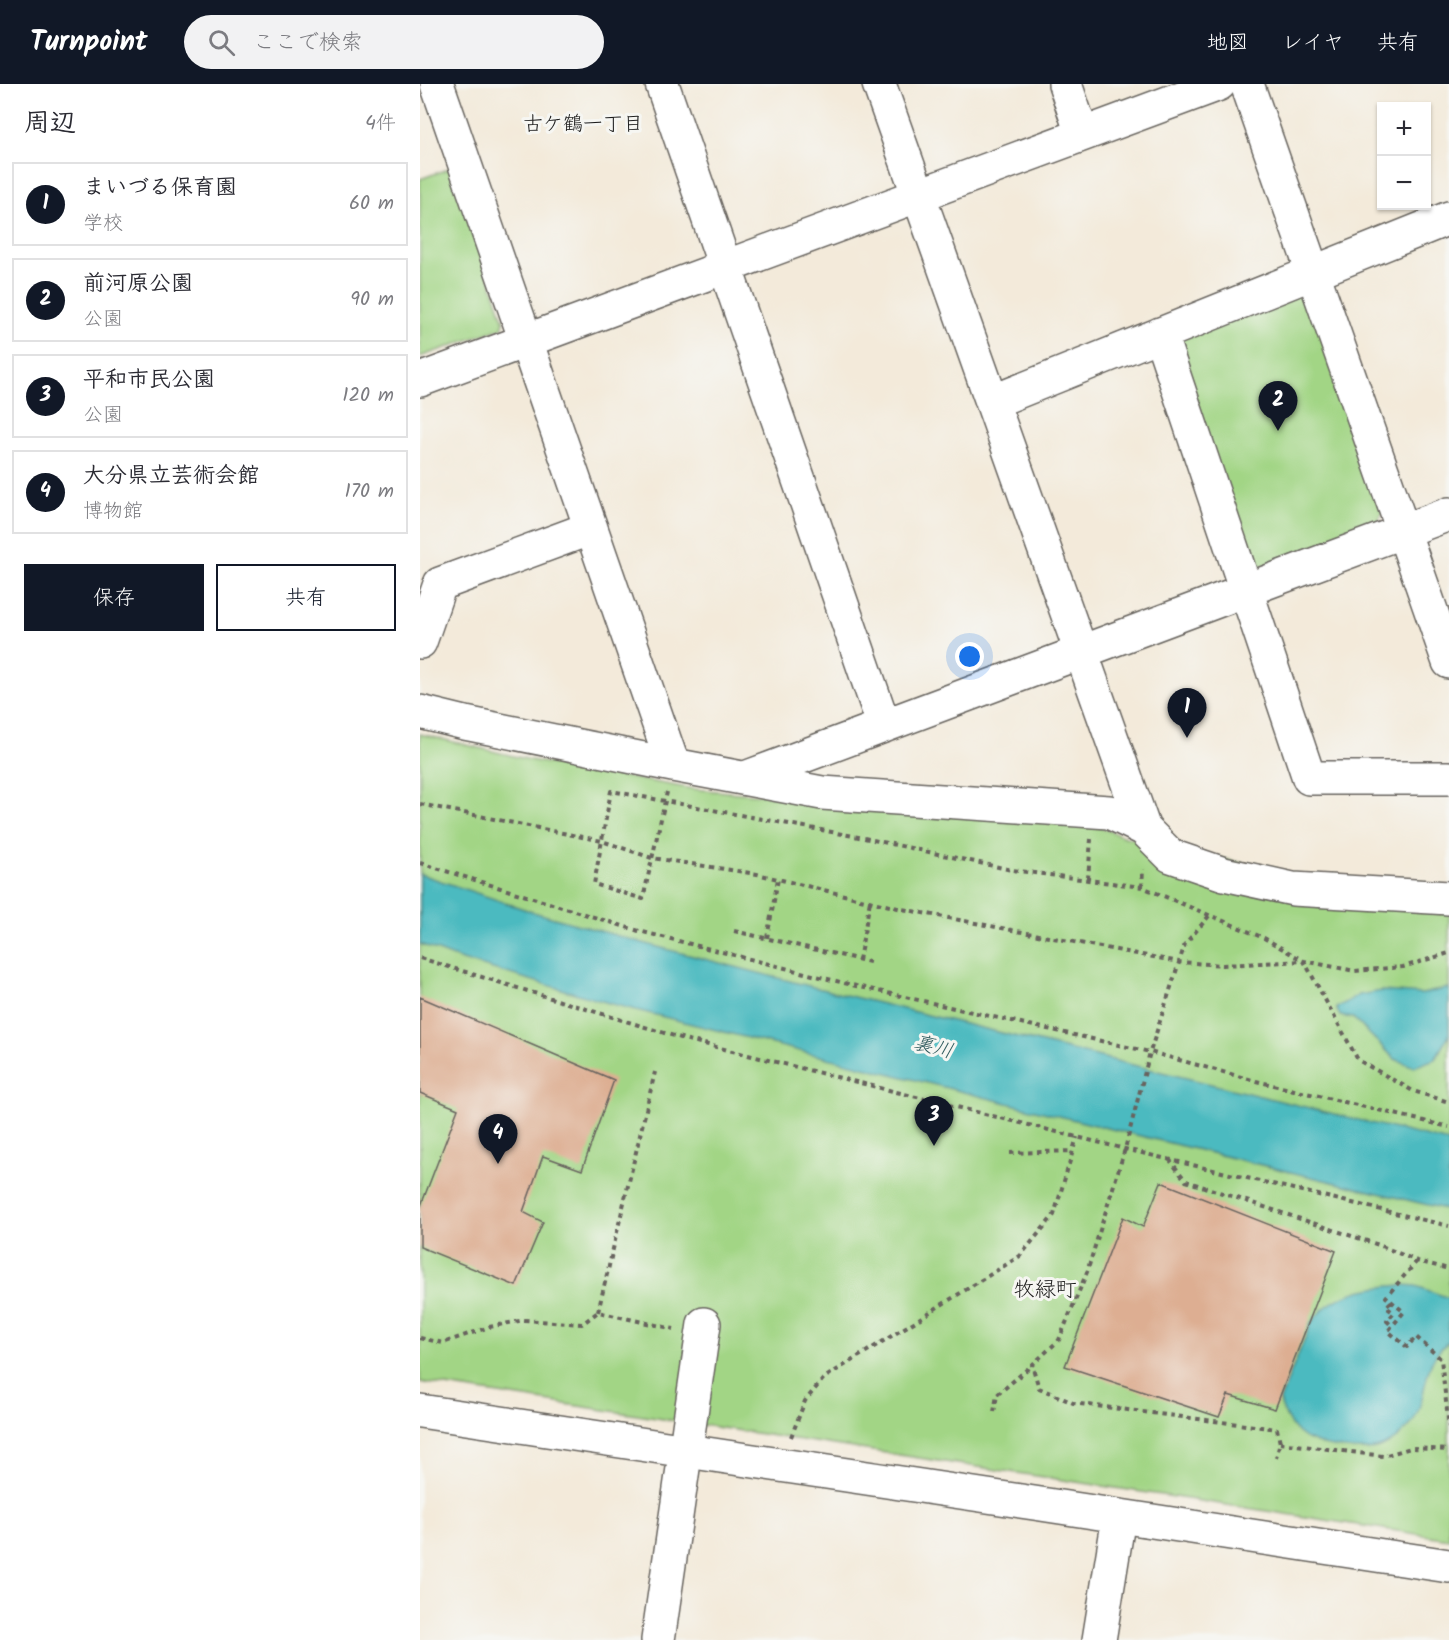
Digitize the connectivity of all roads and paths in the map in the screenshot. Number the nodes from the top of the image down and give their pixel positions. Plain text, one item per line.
1 (438, 84) edge
2 (662, 84) edge
3 (879, 84) edge
4 (1065, 84) edge
5 (1219, 84) edge
6 (1246, 84) edge
7 (1082, 134) junction
8 (919, 195) junction
9 (1449, 218) edge
10 (725, 267) junction
11 (1313, 273) junction
12 (1160, 334) junction
13 (526, 340) junction
14 (420, 380) edge
15 (992, 402) junction
16 (1449, 514) edge
17 (591, 528) junction
18 (1403, 531) junction
19 (1246, 590) junction
20 (420, 642) edge
21 (1080, 651) junction
22 (1449, 662) edge
23 (420, 712) edge
24 (884, 726) junction
25 (673, 765) junction
26 (1449, 778) edge
27 (743, 779) junction
28 (665, 801) junction
29 (420, 804) edge
30 (1093, 811) junction
31 (1144, 829) junction
32 (602, 841) junction
33 (652, 858) junction
34 (420, 863) edge
35 (778, 879) junction
36 (1088, 880) junction
37 (1449, 898) edge
38 (870, 901) junction
39 (1209, 916) junction
40 (734, 931) dead end
41 (767, 938) junction
42 (1449, 953) edge
43 (420, 958) edge
44 (859, 960) junction
45 (1304, 961) junction
46 (1179, 962) junction
47 (874, 963) dead end
48 (1150, 1052) junction
49 (655, 1072) dead end
50 (1449, 1102) edge
51 (1449, 1127) edge
52 (1077, 1137) junction
53 (1125, 1149) junction
54 (1073, 1151) junction
55 (1010, 1153) dead end
56 (1169, 1160) junction
57 (1449, 1226) edge
58 (1417, 1261) junction
59 (1449, 1269) edge
60 (1391, 1302) junction
61 (597, 1312) junction
62 (1392, 1326) junction
63 (691, 1327) joint
64 (420, 1338) edge
65 (1032, 1365) junction
66 (420, 1411) edge
67 (994, 1412) dead end
68 (1449, 1426) edge
69 (1280, 1443) junction
70 (788, 1446) dead end
71 (686, 1449) junction
72 (1449, 1450) edge
73 (1276, 1458) dead end
74 (1119, 1517) junction
75 (1449, 1566) edge
76 (658, 1640) edge
77 (1099, 1640) edge

1 - 13 street
2 - 10 street
3 - 8 street
4 - 7 street
5 - 7 street
6 - 11 street
7 - 8 street
8 - 10 street
8 - 15 street
9 - 11 street
10 - 13 street
10 - 24 street
11 - 12 street
11 - 18 street
12 - 15 street
12 - 19 street
13 - 14 street
13 - 17 street
15 - 21 street
16 - 18 street
17 - 20 street
17 - 25 street
18 - 19 street
18 - 22 street
19 - 21 street
19 - 26 street
21 - 24 street
21 - 31 street
23 - 25 street
24 - 27 street
25 - 27 street
25 - 28 path
27 - 30 street
28 - 32 path
28 - 33 path
28 - 36 path
29 - 32 path
30 - 31 street
30 - 36 path
31 - 37 street
32 - 33 path
32 - 33 path
33 - 35 path
34 - 48 path
35 - 38 path
35 - 41 path
36 - 39 path
38 - 44 path
38 - 46 path
39 - 45 path
39 - 46 path
40 - 41 path
41 - 44 path
42 - 45 path
43 - 52 path
44 - 47 path
45 - 46 path
45 - 50 path
46 - 48 path
48 - 51 path
48 - 53 path
49 - 61 path
52 - 53 path
52 - 54 path
53 - 56 path
53 - 65 path
54 - 55 path
54 - 70 path
56 - 57 path
56 - 58 path
58 - 59 path
58 - 60 path
60 - 62 path
60 - 62 path
61 - 63 path
61 - 64 path
62 - 68 path
63 - 71 street
65 - 67 path
65 - 69 path
66 - 71 street
69 - 72 path
69 - 73 path
71 - 74 street
71 - 76 street
74 - 75 street
74 - 77 street

